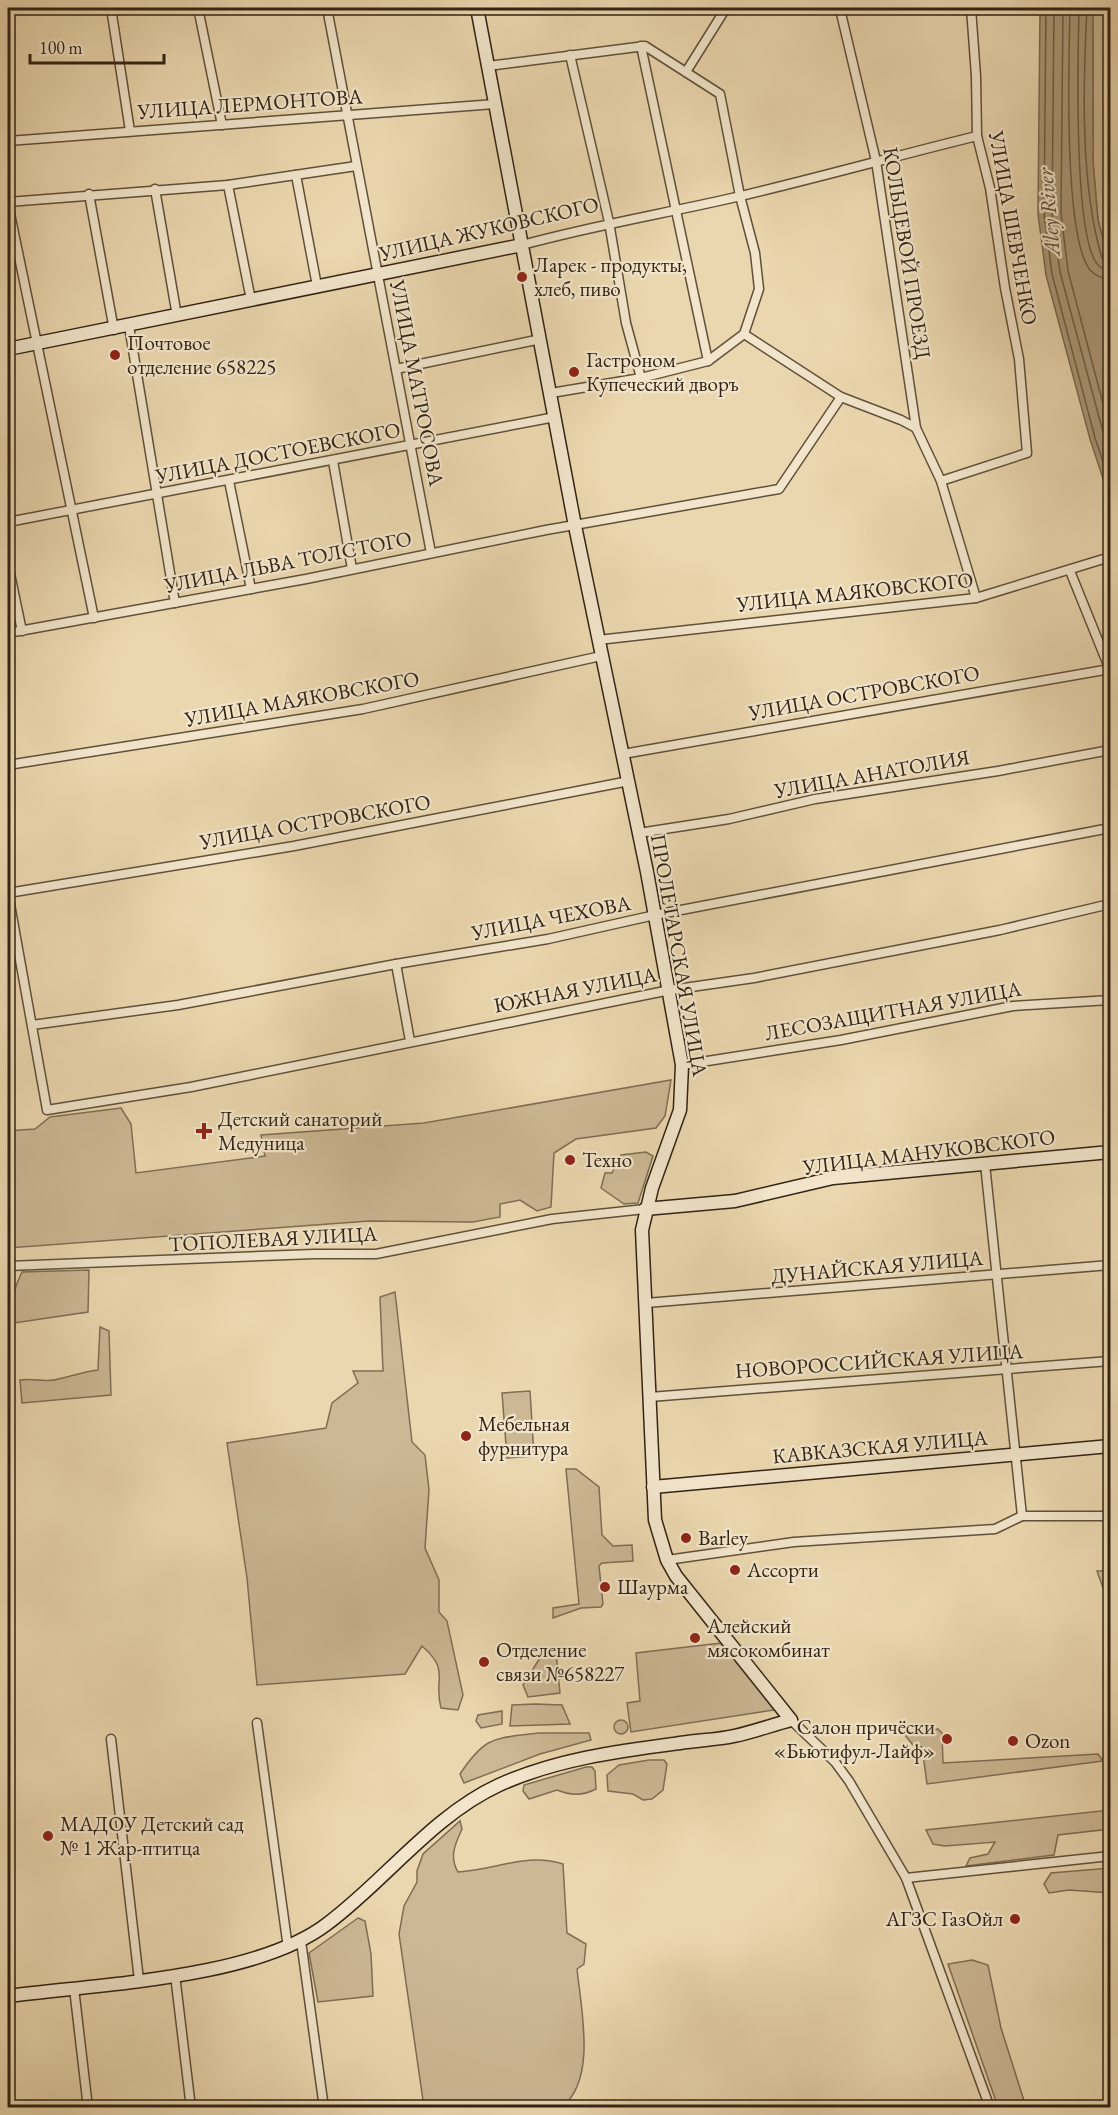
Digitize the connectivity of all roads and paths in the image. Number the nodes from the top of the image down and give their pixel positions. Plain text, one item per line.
1 (111, 8) edge
2 (198, 8) edge
3 (327, 8) edge
4 (477, 8) edge
5 (726, 8) edge
6 (837, 8) edge
7 (971, 8) edge
8 (641, 46) junction
9 (570, 55) junction
10 (488, 66) junction
11 (686, 72) junction
12 (495, 104) junction
13 (346, 115) junction
14 (222, 124) junction
15 (130, 132) junction
16 (977, 136) junction
17 (8, 141) edge
18 (876, 161) junction
19 (356, 166) junction
20 (296, 175) junction
21 (228, 184) junction
22 (155, 189) junction
23 (89, 194) junction
24 (740, 196) junction
25 (8, 203) edge
26 (676, 211) junction
27 (609, 222) junction
28 (522, 245) junction
29 (379, 274) junction
30 (317, 286) junction
31 (251, 300) junction
32 (177, 316) junction
33 (129, 326) junction
34 (114, 330) junction
35 (744, 334) junction
36 (541, 339) junction
37 (38, 343) junction
38 (8, 349) edge
39 (708, 361) junction
40 (396, 369) junction
41 (641, 378) junction
42 (551, 393) junction
43 (841, 397) junction
44 (555, 417) junction
45 (916, 428) junction
46 (411, 446) junction
47 (333, 461) junction
48 (229, 481) junction
49 (941, 481) junction
50 (157, 495) junction
51 (71, 510) junction
52 (8, 522) edge
53 (575, 526) junction
54 (431, 553) junction
55 (1110, 557) edge
56 (8, 564) edge
57 (352, 569) junction
58 (1070, 571) junction
59 (251, 589) junction
60 (976, 598) junction
61 (175, 603) junction
62 (94, 618) junction
63 (22, 631) junction
64 (8, 633) edge
65 (598, 640) junction
66 (601, 656) junction
67 (1110, 670) edge
68 (1110, 750) edge
69 (623, 754) junction
70 (8, 765) edge
71 (629, 781) junction
72 (1110, 828) edge
73 (639, 833) junction
74 (8, 893) edge
75 (1110, 904) edge
76 (655, 915) junction
77 (396, 964) junction
78 (669, 990) junction
79 (1110, 1000) edge
80 (32, 1025) junction
81 (410, 1041) junction
82 (682, 1065) junction
83 (1110, 1152) edge
84 (985, 1164) junction
85 (645, 1209) junction
86 (1110, 1265) edge
87 (8, 1266) edge
88 (998, 1275) junction
89 (646, 1303) junction
90 (1110, 1360) edge
91 (1005, 1370) junction
92 (650, 1397) junction
93 (1110, 1446) edge
94 (1015, 1455) junction
95 (653, 1487) junction
96 (1022, 1516) junction
97 (1110, 1516) edge
98 (667, 1560) junction
99 (791, 1720) junction
100 (257, 1723) dead end
101 (111, 1739) dead end
102 (1110, 1856) edge
103 (906, 1878) junction
104 (301, 1941) junction
105 (288, 1948) junction
106 (176, 1975) junction
107 (139, 1980) junction
108 (74, 1988) junction
109 (8, 1996) edge
110 (88, 2108) edge
111 (191, 2108) edge
112 (324, 2108) edge
113 (990, 2108) edge

1 - 15 street
2 - 14 street
3 - 13 street, УЛИЦА МАТРОСОВА
4 - 10 street, ПРОЛЕТАРСКАЯ УЛИЦА
5 - 11 street
6 - 18 street, КОЛЬЦЕВОЙ ПРОЕЗД
7 - 16 street, УЛИЦА ШЕВЧЕНКО
8 - 9 street
8 - 11 street
8 - 26 street
9 - 10 street
9 - 27 street
10 - 12 street, ПРОЛЕТАРСКАЯ УЛИЦА
11 - 24 street
12 - 13 street, УЛИЦА ЛЕРМОНТОВА
12 - 28 street, ПРОЛЕТАРСКАЯ УЛИЦА
13 - 14 street, УЛИЦА ЛЕРМОНТОВА
13 - 19 street, УЛИЦА МАТРОСОВА
14 - 15 street, УЛИЦА ЛЕРМОНТОВА
15 - 17 street, УЛИЦА ЛЕРМОНТОВА
16 - 18 street, УЛИЦА ЖУКОВСКОГО
16 - 49 street, УЛИЦА ШЕВЧЕНКО
18 - 24 street, УЛИЦА ЖУКОВСКОГО
18 - 45 street, КОЛЬЦЕВОЙ ПРОЕЗД
19 - 20 street
19 - 29 street, УЛИЦА МАТРОСОВА
20 - 21 street
20 - 30 street
21 - 22 street
21 - 31 street
22 - 23 street
22 - 32 street
23 - 25 street
23 - 34 street
24 - 26 street, УЛИЦА ЖУКОВСКОГО
24 - 35 street
25 - 37 street
26 - 27 street, УЛИЦА ЖУКОВСКОГО
26 - 39 street
27 - 28 street, УЛИЦА ЖУКОВСКОГО
27 - 41 street
28 - 29 street, УЛИЦА ЖУКОВСКОГО
28 - 36 street, ПРОЛЕТАРСКАЯ УЛИЦА
29 - 30 street, УЛИЦА ЖУКОВСКОГО
29 - 40 street, УЛИЦА МАТРОСОВА
30 - 31 street, УЛИЦА ЖУКОВСКОГО
31 - 32 street, УЛИЦА ЖУКОВСКОГО
32 - 33 street, УЛИЦА ЖУКОВСКОГО
33 - 34 street, УЛИЦА ЖУКОВСКОГО
33 - 50 street
34 - 37 street, УЛИЦА ЖУКОВСКОГО
35 - 39 street
35 - 43 street
36 - 40 street
36 - 42 street, ПРОЛЕТАРСКАЯ УЛИЦА
37 - 38 street, УЛИЦА ЖУКОВСКОГО
37 - 51 street
39 - 41 street
40 - 46 street, УЛИЦА МАТРОСОВА
41 - 42 street
42 - 44 street, ПРОЛЕТАРСКАЯ УЛИЦА
43 - 45 street
43 - 53 street, УЛИЦА ЛЬВА ТОЛСТОГО
44 - 46 street, УЛИЦА ДОСТОЕВСКОГО
44 - 53 street, ПРОЛЕТАРСКАЯ УЛИЦА
45 - 49 street, КОЛЬЦЕВОЙ ПРОЕЗД
46 - 47 street, УЛИЦА ДОСТОЕВСКОГО
46 - 54 street, УЛИЦА МАТРОСОВА
47 - 48 street, УЛИЦА ДОСТОЕВСКОГО
47 - 57 street
48 - 50 street, УЛИЦА ДОСТОЕВСКОГО
48 - 59 street
49 - 60 street, КОЛЬЦЕВОЙ ПРОЕЗД
50 - 51 street, УЛИЦА ДОСТОЕВСКОГО
50 - 61 street
51 - 52 street, УЛИЦА ДОСТОЕВСКОГО
51 - 62 street
53 - 54 street, УЛИЦА ЛЬВА ТОЛСТОГО
53 - 65 street, ПРОЛЕТАРСКАЯ УЛИЦА
54 - 57 street, УЛИЦА ЛЬВА ТОЛСТОГО
55 - 58 street, УЛИЦА МАЯКОВСКОГО
56 - 63 street
57 - 59 street, УЛИЦА ЛЬВА ТОЛСТОГО
58 - 60 street, УЛИЦА МАЯКОВСКОГО
58 - 67 street
59 - 61 street, УЛИЦА ЛЬВА ТОЛСТОГО
60 - 65 street, УЛИЦА МАЯКОВСКОГО
61 - 62 street, УЛИЦА ЛЬВА ТОЛСТОГО
62 - 63 street, УЛИЦА ЛЬВА ТОЛСТОГО
63 - 64 street, УЛИЦА ЛЬВА ТОЛСТОГО
65 - 66 street, ПРОЛЕТАРСКАЯ УЛИЦА
66 - 69 street, ПРОЛЕТАРСКАЯ УЛИЦА
66 - 70 street, УЛИЦА МАЯКОВСКОГО
67 - 69 street, УЛИЦА ОСТРОВСКОГО
68 - 73 street, УЛИЦА АНАТОЛИЯ
69 - 71 street, ПРОЛЕТАРСКАЯ УЛИЦА
71 - 73 street, ПРОЛЕТАРСКАЯ УЛИЦА
71 - 74 street, УЛИЦА ОСТРОВСКОГО
72 - 76 street, УЛИЦА ЧЕХОВА
73 - 76 street, ПРОЛЕТАРСКАЯ УЛИЦА
74 - 80 street
75 - 78 street, ЮЖНАЯ УЛИЦА
76 - 77 street, УЛИЦА ЧЕХОВА
76 - 78 street, ПРОЛЕТАРСКАЯ УЛИЦА
77 - 80 street, УЛИЦА ЧЕХОВА
77 - 81 street
78 - 81 street, ЮЖНАЯ УЛИЦА
78 - 82 street, ПРОЛЕТАРСКАЯ УЛИЦА
79 - 82 street, ЛЕСОЗАЩИТНАЯ УЛИЦА
80 - 81 street, ЮЖНАЯ УЛИЦА
82 - 85 street, ПРОЛЕТАРСКАЯ УЛИЦА
83 - 84 street, УЛИЦА МАНУКОВСКОГО
84 - 85 street, УЛИЦА МАНУКОВСКОГО
84 - 88 street
85 - 87 street, ТОПОЛЕВАЯ УЛИЦА
85 - 89 street, ПРОЛЕТАРСКАЯ УЛИЦА
86 - 88 street, ДУНАЙСКАЯ УЛИЦА
88 - 89 street, ДУНАЙСКАЯ УЛИЦА
88 - 91 street
89 - 92 street, ПРОЛЕТАРСКАЯ УЛИЦА
90 - 91 street, НОВОРОССИЙСКАЯ УЛИЦА
91 - 92 street, НОВОРОССИЙСКАЯ УЛИЦА
91 - 94 street
92 - 95 street, ПРОЛЕТАРСКАЯ УЛИЦА
93 - 94 street, КАВКАЗСКАЯ УЛИЦА
94 - 95 street, КАВКАЗСКАЯ УЛИЦА
94 - 96 street
95 - 98 street, ПРОЛЕТАРСКАЯ УЛИЦА
96 - 97 street
96 - 98 street
98 - 99 street, ПРОЛЕТАРСКАЯ УЛИЦА
99 - 103 street, ПРОЛЕТАРСКАЯ УЛИЦА
99 - 104 street
100 - 105 street
101 - 107 street
102 - 103 street
103 - 113 street, ПРОЛЕТАРСКАЯ УЛИЦА
104 - 105 street
104 - 112 street
105 - 106 street
106 - 107 street
106 - 111 street
107 - 108 street
108 - 109 street
108 - 110 street

